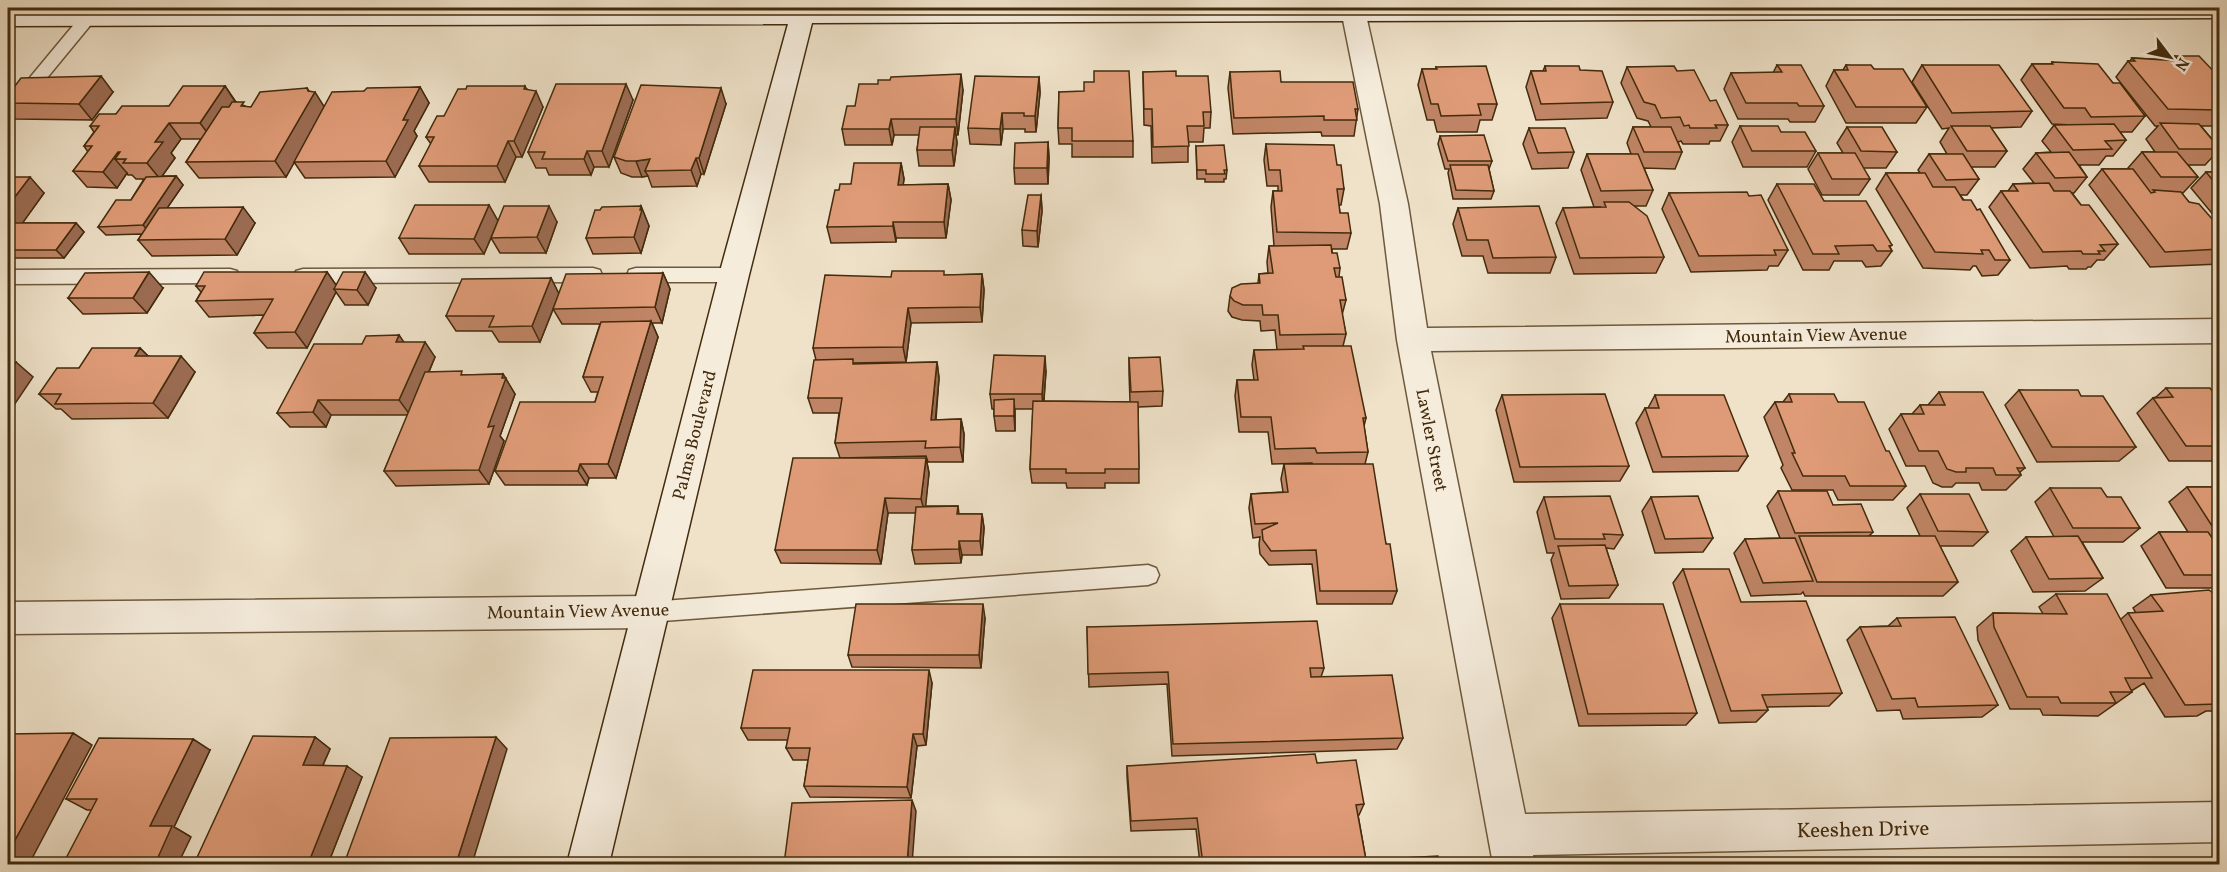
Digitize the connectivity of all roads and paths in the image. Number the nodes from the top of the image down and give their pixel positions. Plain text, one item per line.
1 (1576, 10) edge
2 (1766, 10) edge
3 (2033, 10) edge
4 (1382, 11) edge
5 (2220, 11) edge
6 (803, 12) edge
7 (1354, 15) junction
8 (8, 19) edge
9 (87, 19) junction
10 (8, 114) edge
11 (734, 274) junction
12 (244, 276) edge
13 (279, 276) edge
14 (8, 277) edge
15 (2220, 331) edge
16 (1413, 340) junction
17 (1148, 575) dead end
18 (649, 612) junction
19 (8, 618) edge
20 (2220, 822) edge
21 (1511, 850) edge
22 (588, 864) edge

1 - 2 street
1 - 4 street
2 - 3 street
3 - 5 street
4 - 7 street
6 - 7 street
6 - 9 street
6 - 11 street, Palms Boulevard
7 - 16 street, Lawler Street
8 - 9 street
9 - 10 lane
11 - 13 lane
11 - 18 street, Palms Boulevard
12 - 14 lane
15 - 16 street, Mountain View Avenue
16 - 21 street, Lawler Street
17 - 18 lane, Mountain View Avenue
18 - 19 street, Mountain View Avenue
18 - 22 street, Palms Boulevard
20 - 21 street, Keeshen Drive

